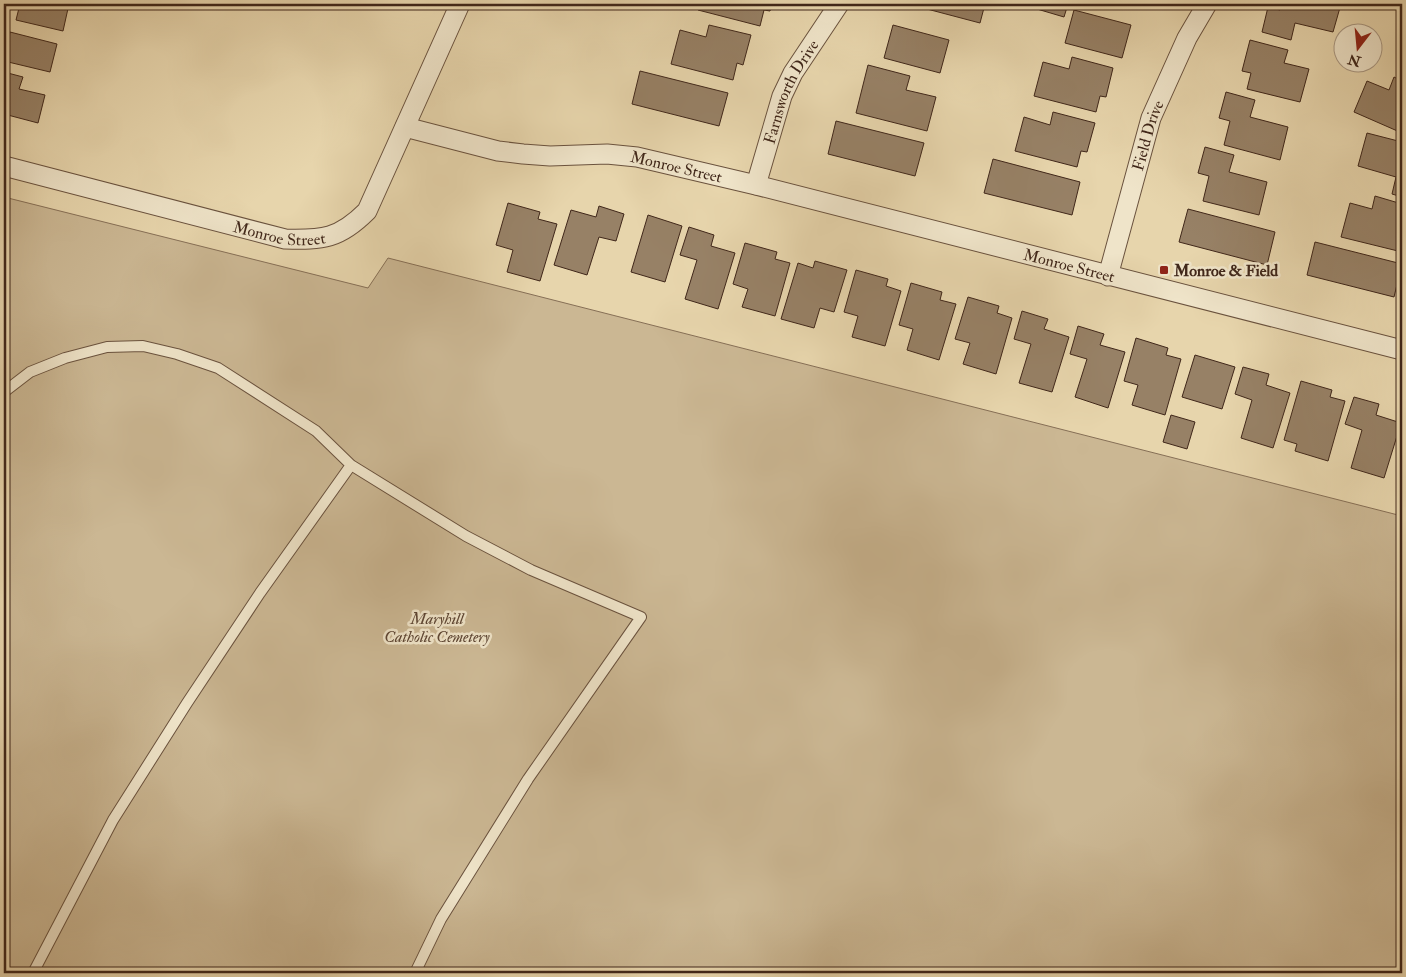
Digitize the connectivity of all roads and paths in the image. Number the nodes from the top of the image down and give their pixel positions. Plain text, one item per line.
1 (460, 4) edge
2 (839, 4) edge
3 (1207, 4) edge
4 (405, 127) junction
5 (4, 166) edge
6 (756, 185) junction
7 (1108, 276) junction
8 (1402, 350) edge
9 (4, 392) edge
10 (351, 464) junction
11 (33, 973) edge
12 (415, 973) edge

1 - 4 street
2 - 6 street, Farnsworth Drive
3 - 7 street, Field Drive
4 - 5 street, Monroe Street
4 - 6 street, Monroe Street
6 - 7 street, Monroe Street
7 - 8 street, Monroe Street
9 - 10 lane
10 - 11 lane
10 - 12 lane

